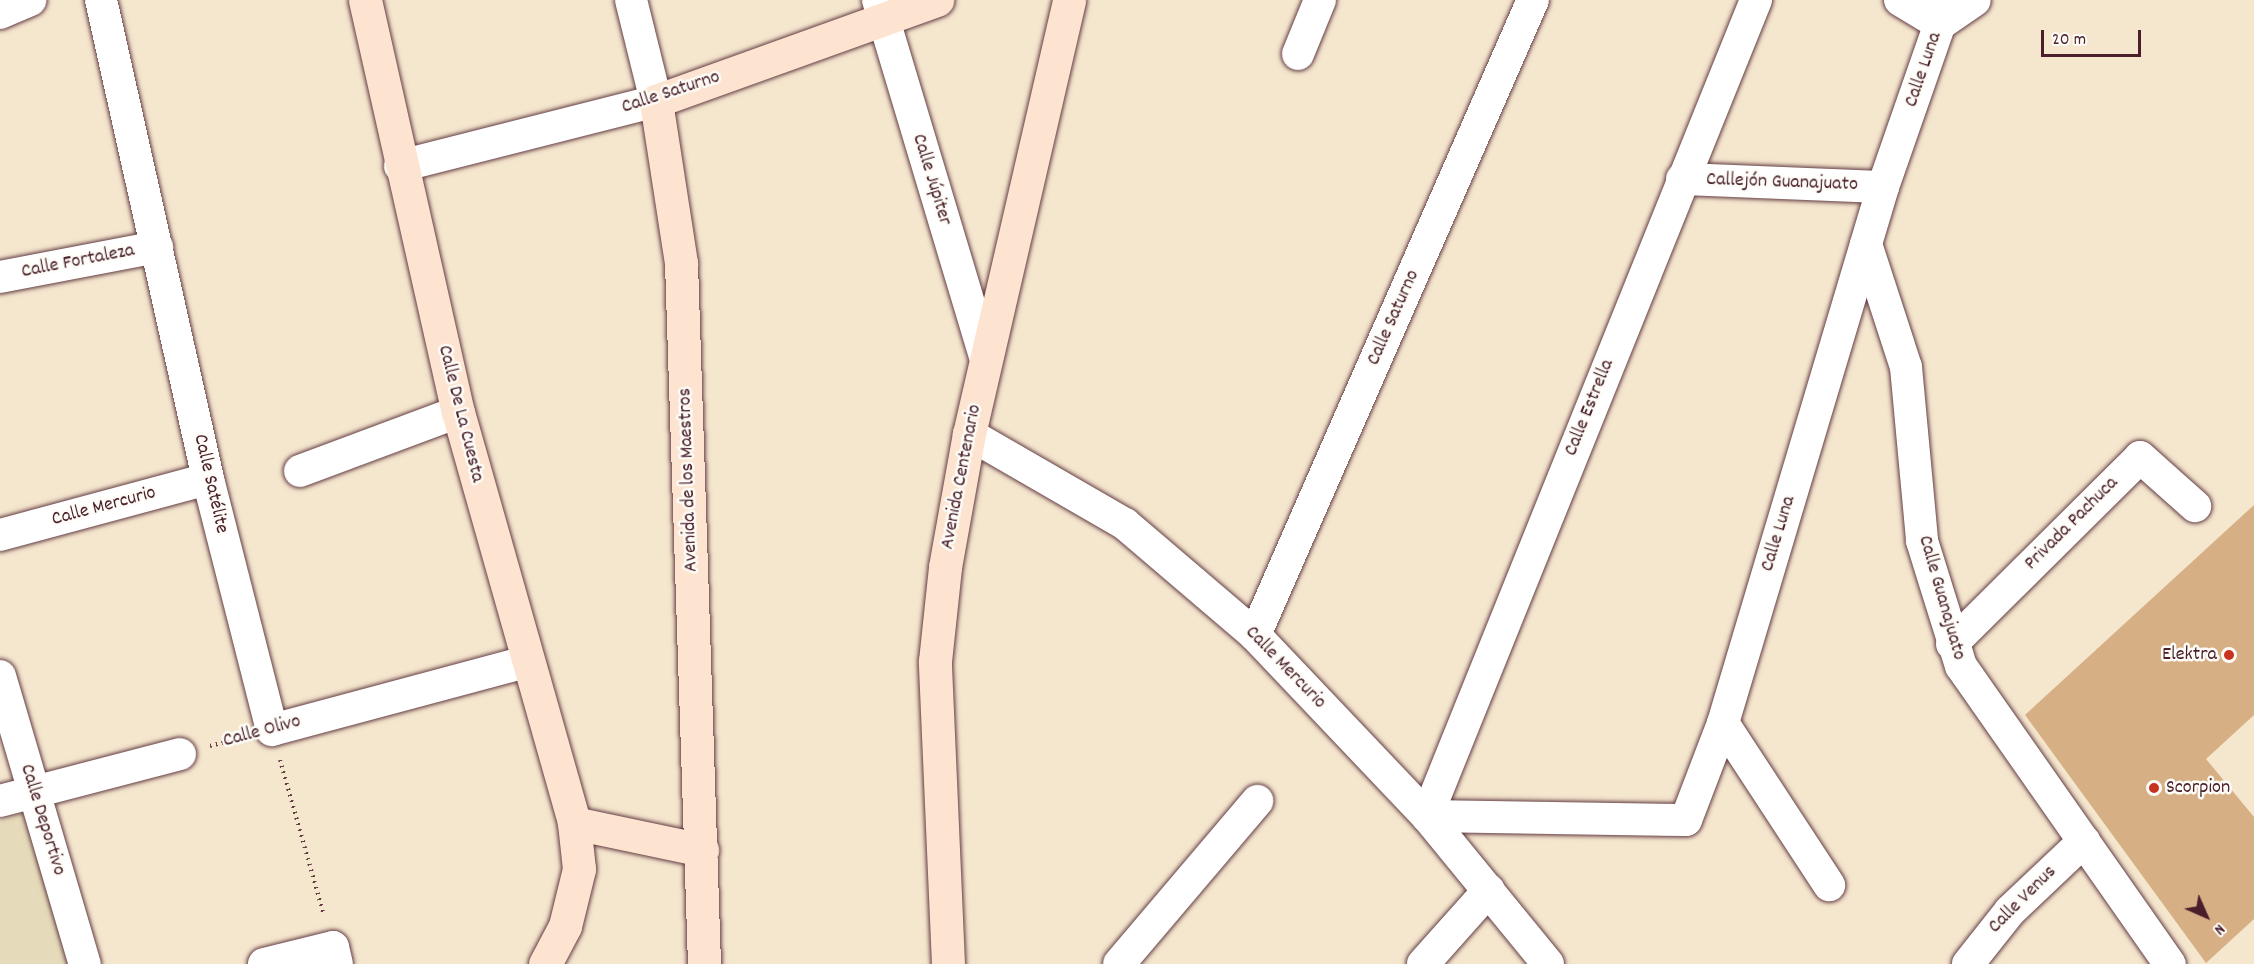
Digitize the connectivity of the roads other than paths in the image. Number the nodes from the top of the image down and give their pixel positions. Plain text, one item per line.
1 (30, 0) edge
2 (101, 0) edge
3 (365, 0) edge
4 (631, 0) edge
5 (937, 0) edge
6 (1069, 0) edge
7 (1320, 0) edge
8 (1533, 0) edge
9 (1756, 0) edge
10 (1900, 0) edge
11 (1975, 0) edge
12 (880, 10) edge
13 (1944, 12) edge
14 (0, 13) edge
15 (1298, 54) dead end
16 (656, 101) junction
17 (399, 166) junction
18 (1682, 179) junction
19 (1883, 187) junction
20 (1866, 244) junction
21 (157, 247) junction
22 (0, 277) edge
23 (986, 359) junction
24 (458, 412) junction
25 (969, 434) junction
26 (300, 471) dead end
27 (208, 479) junction
28 (2195, 506) dead end
29 (0, 535) edge
30 (1255, 635) junction
31 (1952, 644) junction
32 (525, 662) junction
33 (0, 676) edge
34 (1723, 723) junction
35 (272, 730) joint
36 (180, 753) road end
37 (33, 791) junction
38 (0, 801) edge
39 (1257, 801) dead end
40 (1427, 816) junction
41 (574, 823) junction
42 (2084, 841) junction
43 (702, 850) junction
44 (1829, 885) dead end
45 (1489, 890) junction
46 (335, 956) edge
47 (85, 964) edge
48 (264, 964) edge
49 (545, 964) edge
50 (705, 964) edge
51 (948, 964) edge
52 (1119, 964) edge
53 (1423, 964) edge
54 (1548, 964) edge
55 (1968, 964) edge
56 (2170, 964) edge

1 - 14 street
2 - 21 street, Calle Satélite
3 - 17 main road, Calle De La Cuesta
4 - 16 street, Avenida de los Maestros
5 - 12 main road, Calle Saturno
6 - 23 main road, Avenida Centenario
7 - 15 street
8 - 30 street, Calle Saturno
9 - 18 street, Calle Estrella
10 - 13 street
11 - 13 street
12 - 16 main road, Calle Saturno
12 - 23 street, Calle Júpiter
13 - 19 street, Calle Luna
16 - 17 street, Calle Saturno
16 - 43 main road, Avenida de los Maestros
17 - 24 main road, Calle De La Cuesta
18 - 19 street, Callejón Guanajuato
18 - 40 street, Calle Estrella
19 - 20 street, Calle Luna
20 - 31 street, Calle Guanajuato
20 - 34 street, Calle Luna
21 - 22 street, Calle Fortaleza
21 - 27 street, Calle Satélite
23 - 25 main road, Avenida Centenario
24 - 26 street
24 - 32 main road, Calle De La Cuesta
25 - 30 street, Calle Mercurio
25 - 51 main road, Avenida Centenario
27 - 29 street, Calle Mercurio
27 - 35 street, Calle Satélite
28 - 31 street, Privada Pachuca
30 - 40 street, Calle Mercurio
31 - 42 street, Calle Guanajuato
32 - 35 street, Calle Olivo
32 - 41 main road, Calle De La Cuesta
33 - 37 street, Calle Deportivo
34 - 40 street, Calle Luna
34 - 44 street
36 - 37 street
37 - 38 street
37 - 47 street, Calle Deportivo
39 - 52 street
40 - 45 street, Calle Mercurio
41 - 43 main road
41 - 49 main road, Calle De La Cuesta
42 - 55 street, Calle Venus
42 - 56 street, Calle Guanajuato
43 - 50 main road, Avenida de los Maestros
45 - 53 street
45 - 54 street, Calle Mercurio
46 - 48 street

